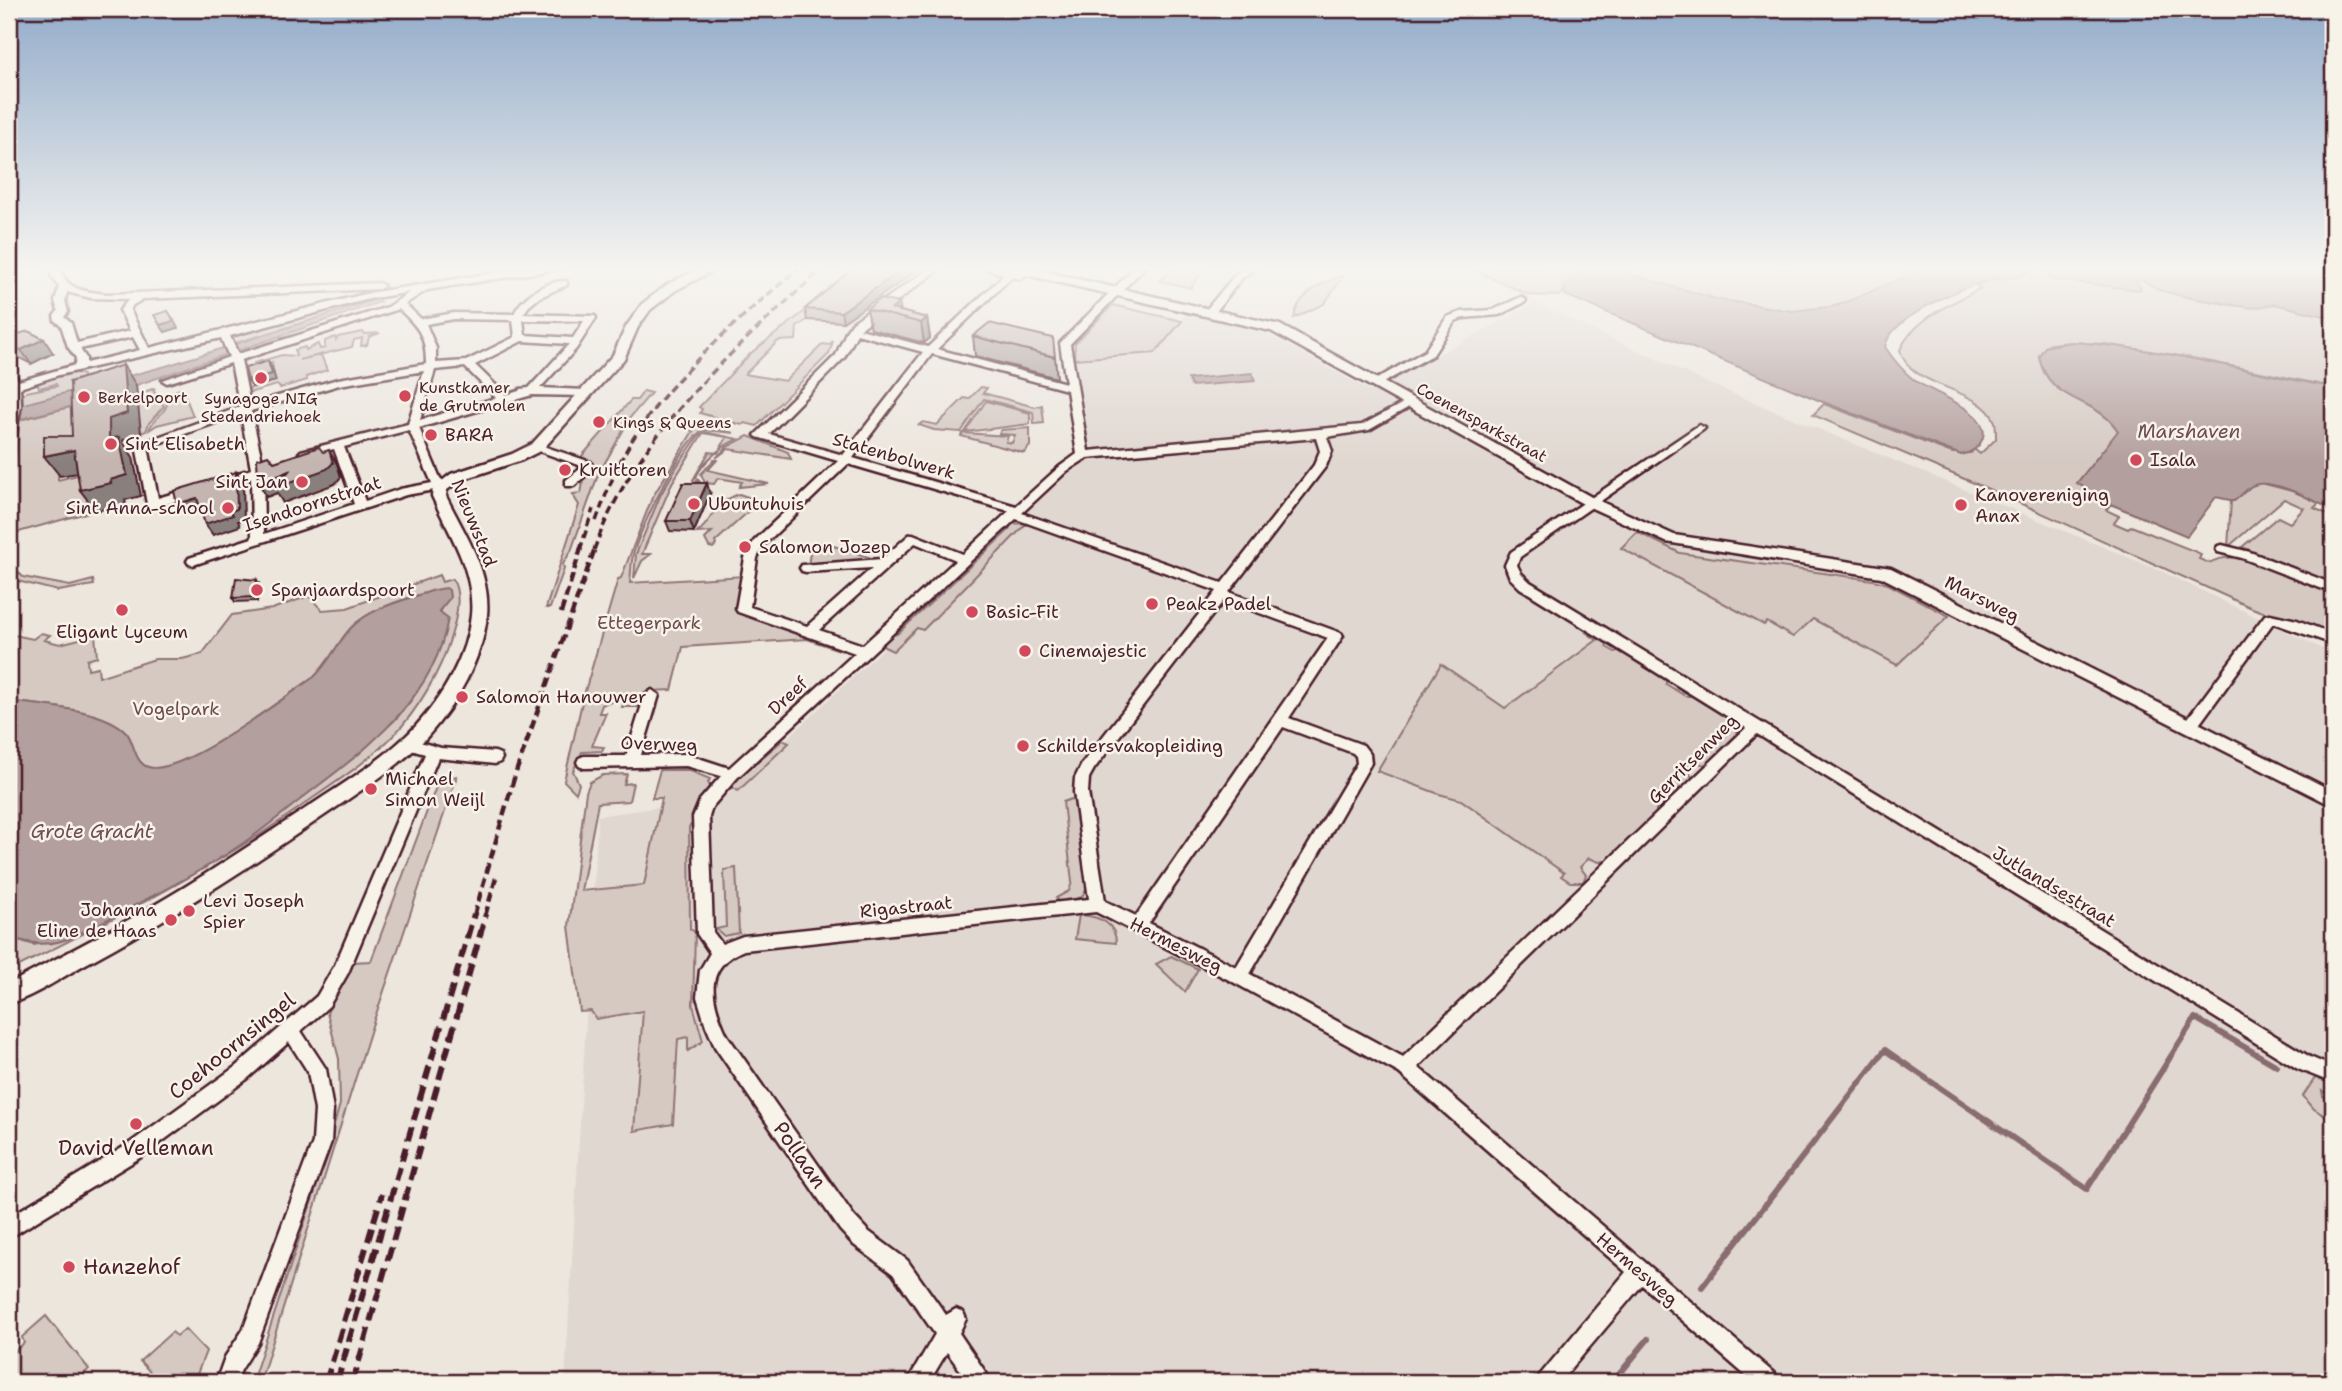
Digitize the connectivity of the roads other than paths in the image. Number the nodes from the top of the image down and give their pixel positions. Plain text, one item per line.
1 (69, 333) edge
2 (136, 333) joint
3 (268, 333) edge
4 (287, 333) edge
5 (426, 333) edge
6 (520, 333) edge
7 (581, 333) edge
8 (629, 333) edge
9 (851, 333) edge
10 (863, 333) edge
11 (948, 333) edge
12 (1075, 333) edge
13 (1284, 333) edge
14 (1441, 333) edge
15 (520, 338) junction
16 (574, 344) junction
17 (73, 347) junction
18 (230, 347) junction
19 (929, 351) junction
20 (146, 352) junction
21 (468, 364) junction
22 (431, 366) junction
23 (80, 367) junction
24 (9, 374) edge
25 (167, 380) dead end
26 (1375, 383) junction
27 (12, 387) edge
28 (1072, 388) junction
29 (533, 391) junction
30 (586, 393) junction
31 (501, 397) junction
32 (1411, 403) junction
33 (247, 409) junction
34 (413, 426) junction
35 (1699, 428) dead end
36 (9, 431) edge
37 (1320, 434) junction
38 (337, 444) junction
39 (540, 448) junction
40 (1083, 454) junction
41 (297, 456) edge
42 (846, 460) junction
43 (270, 464) edge
44 (256, 470) junction
45 (570, 483) dead end
46 (442, 485) junction
47 (1590, 502) junction
48 (361, 506) junction
49 (1015, 512) junction
50 (258, 541) junction
51 (2222, 549) dead end
52 (965, 559) junction
53 (193, 561) dead end
54 (886, 563) junction
55 (806, 568) dead end
56 (2333, 589) edge
57 (1223, 592) junction
58 (810, 631) junction
59 (2333, 639) edge
60 (865, 651) junction
61 (652, 695) dead end
62 (1280, 720) junction
63 (2190, 726) junction
64 (1756, 727) junction
65 (409, 744) junction
66 (434, 751) junction
67 (495, 758) dead end
68 (632, 761) junction
69 (584, 762) dead end
70 (732, 774) junction
71 (2333, 799) edge
72 (1098, 905) junction
73 (1139, 926) junction
74 (719, 953) junction
75 (1239, 977) junction
76 (9, 995) edge
77 (291, 1031) junction
78 (1405, 1067) junction
79 (2333, 1076) edge
80 (9, 1228) edge
81 (1640, 1271) junction
82 (952, 1327) junction
83 (226, 1382) edge
84 (917, 1382) edge
85 (981, 1382) edge
86 (1547, 1382) edge
87 (1769, 1382) edge

1 - 17 street
2 - 17 street
2 - 20 street
3 - 18 street
4 - 18 street
5 - 22 street
6 - 15 street
7 - 16 street
8 - 30 street
9 - 42 street, Statenbolwerk
10 - 19 street
11 - 19 street
12 - 28 street
13 - 26 street, Coenensparkstraat
14 - 26 street
15 - 16 street
15 - 21 street
16 - 29 street
17 - 23 street
18 - 20 street
18 - 25 street
18 - 33 street
19 - 28 street
19 - 42 street
20 - 23 street
21 - 22 street
21 - 31 street
22 - 33 street
22 - 34 street
23 - 27 street
24 - 27 street
26 - 32 street, Coenensparkstraat
27 - 36 street
28 - 40 street
29 - 30 street
29 - 31 street
30 - 39 street
31 - 34 street
32 - 37 street
32 - 47 street, Coenensparkstraat
33 - 44 street
33 - 44 street
34 - 38 street
34 - 46 street, Nieuwstad
35 - 47 street
37 - 40 street
37 - 57 street
38 - 41 street
38 - 48 street
39 - 45 street
39 - 46 street
40 - 49 street, Dreef
42 - 49 street, Statenbolwerk
42 - 58 street
43 - 44 street
44 - 50 street
46 - 48 street, Isendoornstraat
46 - 65 street, Nieuwstad
47 - 63 street, Marsweg
47 - 64 street, Gerritsenweg
48 - 50 street, Isendoornstraat
49 - 52 street, Dreef
49 - 57 street
50 - 53 street, Isendoornstraat
51 - 56 street
52 - 54 street
52 - 60 street, Dreef
54 - 55 street
54 - 58 street
57 - 62 street
57 - 72 street
58 - 60 street
59 - 63 street
60 - 70 street, Dreef
61 - 68 street
62 - 73 street
62 - 75 street
63 - 71 street, Marsweg
64 - 78 street, Gerritsenweg
64 - 79 street, Jutlandsestraat
65 - 66 street
65 - 76 street, Nieuwstad
66 - 67 street
66 - 77 street, Coehoornsingel
68 - 69 street, Overweg
68 - 70 street, Overweg
70 - 74 street, Dreef
72 - 73 street, Hermesweg
72 - 74 street, Rigastraat
73 - 75 street, Hermesweg
74 - 82 street, Pollaan
75 - 78 street, Hermesweg
77 - 80 street, Coehoornsingel
77 - 83 street
78 - 81 street, Hermesweg
81 - 86 street
81 - 87 street, Hermesweg
82 - 84 street
82 - 85 street, Pollaan

